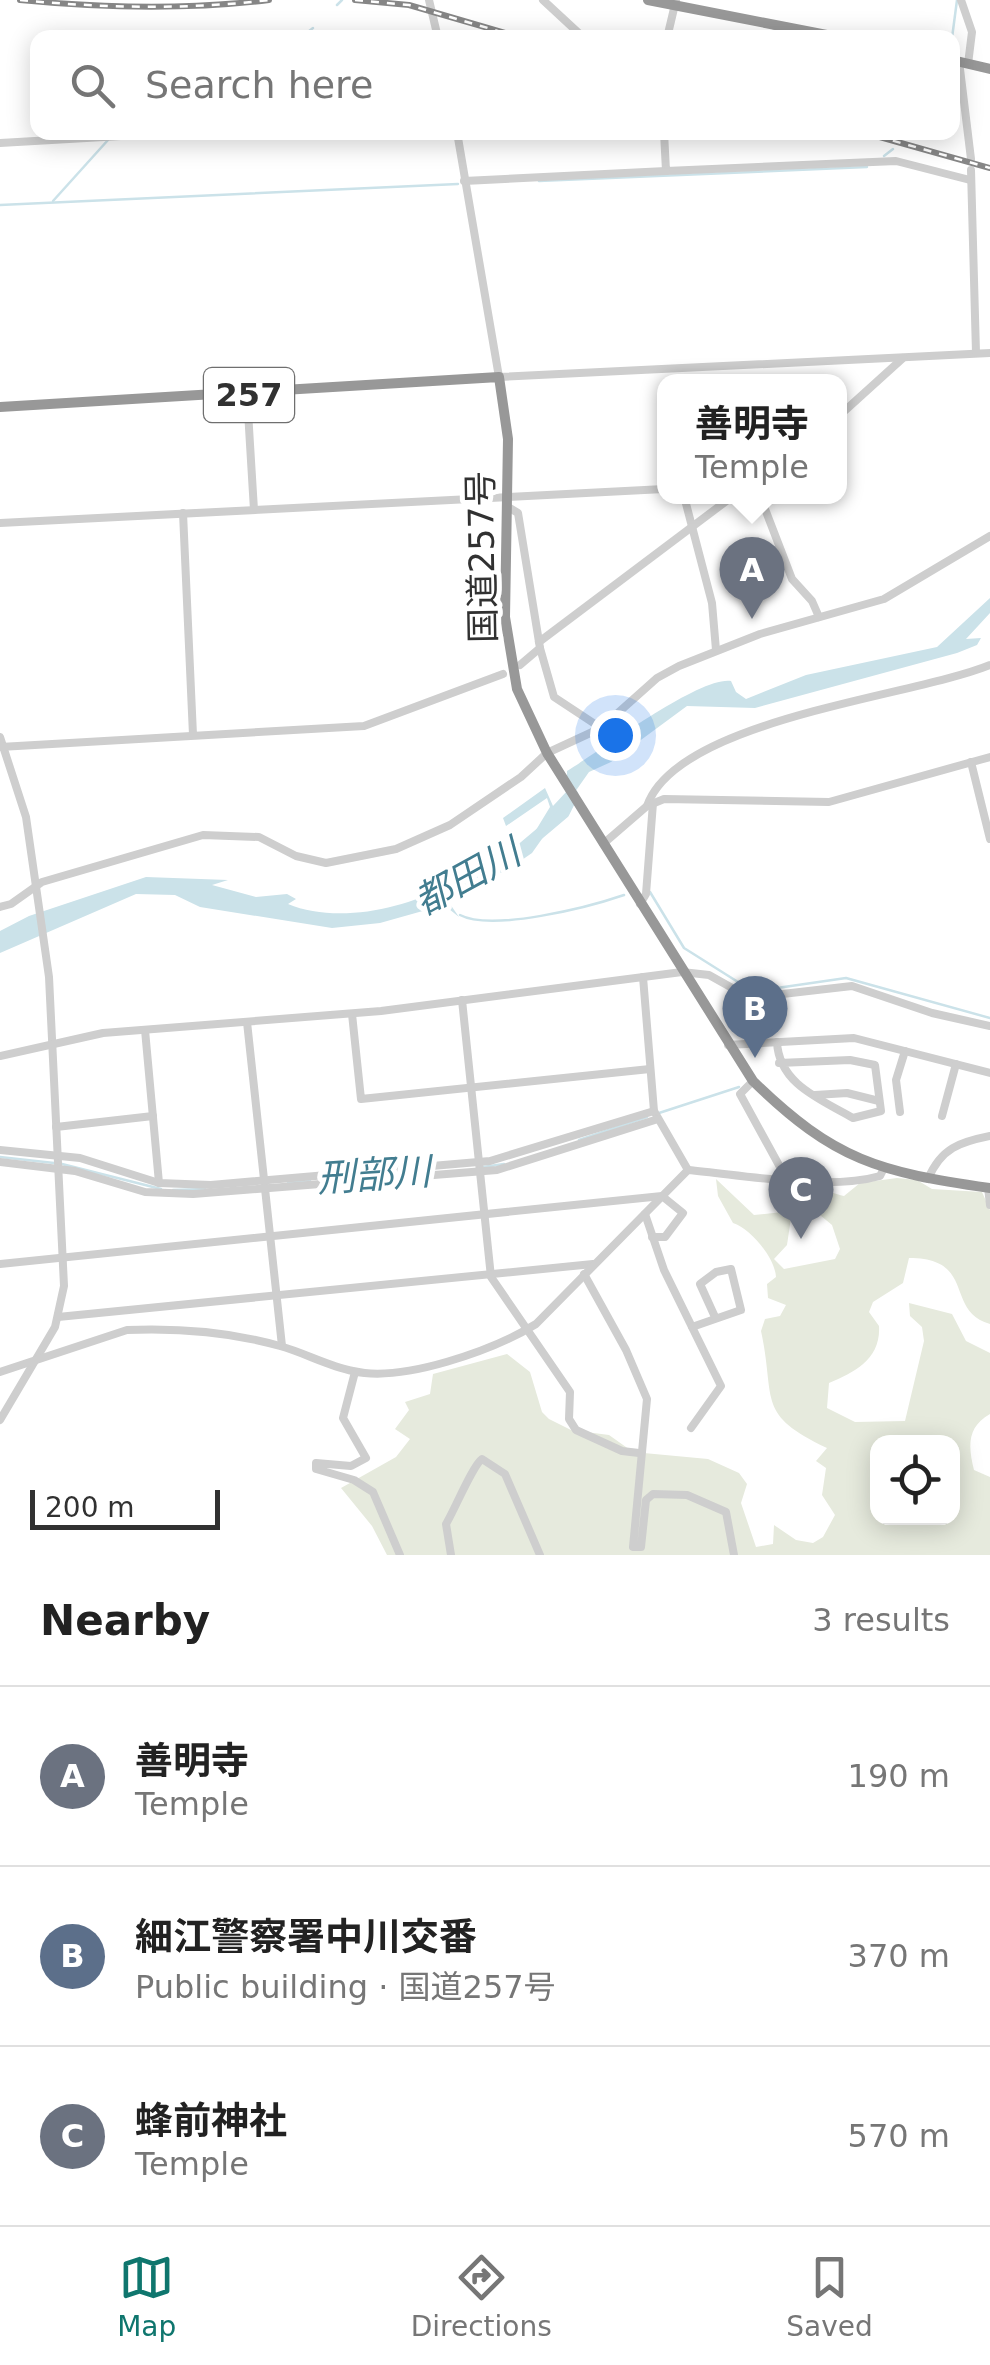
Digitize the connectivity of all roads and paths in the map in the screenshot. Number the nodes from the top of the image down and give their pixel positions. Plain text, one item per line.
1 (429, 0) edge
2 (543, 0) edge
3 (648, 0) edge
4 (961, 0) edge
5 (675, 2) edge
6 (788, 26) junction
7 (436, 30) edge
8 (575, 30) edge
9 (669, 30) edge
10 (780, 30) edge
11 (806, 30) edge
12 (960, 62) edge
13 (990, 68) edge
14 (48, 140) edge
15 (458, 140) edge
16 (664, 140) edge
17 (0, 143) edge
18 (971, 159) dead end
19 (666, 171) junction
20 (464, 181) junction
21 (990, 353) edge
22 (976, 354) junction
23 (904, 356) junction
24 (675, 368) junction
25 (675, 374) edge
26 (498, 377) junction
27 (247, 395) junction
28 (0, 406) edge
29 (847, 408) edge
30 (657, 490) edge
31 (508, 501) junction
32 (686, 504) edge
33 (722, 504) edge
34 (763, 504) edge
35 (254, 510) junction
36 (182, 514) junction
37 (0, 523) edge
38 (690, 528) junction
39 (990, 536) edge
40 (819, 617) junction
41 (540, 645) junction
42 (716, 650) junction
43 (520, 665) dead end
44 (990, 666) edge
45 (503, 674) dead end
46 (601, 728) junction
47 (193, 735) junction
48 (0, 743) edge
49 (548, 755) junction
50 (990, 756) edge
51 (972, 762) junction
52 (650, 805) junction
53 (990, 839) edge
54 (603, 844) junction
55 (35, 890) junction
56 (640, 904) junction
57 (0, 907) edge
58 (682, 972) junction
59 (642, 977) junction
60 (462, 1000) junction
61 (352, 1014) junction
62 (247, 1022) junction
63 (990, 1026) edge
64 (145, 1030) junction
65 (777, 1042) junction
66 (51, 1044) junction
67 (728, 1044) junction
68 (905, 1051) junction
69 (0, 1056) edge
70 (779, 1063) junction
71 (956, 1064) junction
72 (650, 1069) junction
73 (990, 1074) edge
74 (752, 1081) junction
75 (470, 1088) junction
76 (812, 1095) junction
77 (880, 1101) junction
78 (900, 1112) dead end
79 (656, 1115) junction
80 (153, 1116) junction
81 (942, 1116) dead end
82 (56, 1127) junction
83 (990, 1136) edge
84 (0, 1150) edge
85 (58, 1155) junction
86 (0, 1162) edge
87 (477, 1167) junction
88 (59, 1168) junction
89 (688, 1170) junction
90 (882, 1170) junction
91 (786, 1178) junction
92 (928, 1180) junction
93 (159, 1183) junction
94 (263, 1183) junction
95 (989, 1188) edge
96 (662, 1196) junction
97 (990, 1206) edge
98 (484, 1214) junction
99 (645, 1214) junction
100 (271, 1236) junction
101 (652, 1237) junction
102 (63, 1258) junction
103 (0, 1264) edge
104 (594, 1264) junction
105 (490, 1273) junction
106 (584, 1274) junction
107 (276, 1295) junction
108 (58, 1317) junction
109 (715, 1317) junction
110 (692, 1328) junction
111 (525, 1330) junction
112 (282, 1346) junction
113 (38, 1358) junction
114 (0, 1372) edge
115 (355, 1372) junction
116 (0, 1420) edge
117 (692, 1428) dead end
118 (639, 1453) junction
119 (400, 1555) edge
120 (451, 1555) edge
121 (540, 1555) edge
122 (734, 1555) edge

1 - 7 street
2 - 8 street
3 - 5 highway
4 - 12 street
5 - 6 highway
5 - 9 street
6 - 10 street
6 - 11 highway
12 - 13 highway
12 - 18 street
14 - 17 street
15 - 20 street
16 - 19 street
19 - 20 street
19 - 22 street
20 - 26 street
21 - 22 street
22 - 23 street
23 - 24 street
23 - 29 street
24 - 25 street
24 - 26 street
26 - 27 highway, 257
26 - 31 highway, 国道257号
27 - 28 highway, 257
27 - 35 street
30 - 31 street
31 - 35 street
31 - 41 street
31 - 49 highway, 国道257号
32 - 38 street
33 - 38 street
34 - 40 street
35 - 36 street
36 - 37 street
36 - 47 street
38 - 41 street
38 - 42 street
39 - 40 street
40 - 42 street
41 - 43 street
41 - 46 street
42 - 46 street
44 - 52 street
45 - 47 street
46 - 49 street
47 - 48 street
48 - 55 street
49 - 54 highway, 国道257号
49 - 55 street
50 - 51 street
51 - 52 street
51 - 53 street
52 - 54 street
52 - 56 street
54 - 56 highway, 国道257号
55 - 57 street
55 - 66 street
56 - 58 highway, 国道257号
58 - 59 street
58 - 63 street
58 - 67 highway, 国道257号
59 - 60 street
59 - 72 street
60 - 61 street
60 - 75 street
61 - 62 street
61 - 75 street
62 - 64 street
62 - 94 street
64 - 66 street
64 - 80 street
65 - 67 street
65 - 68 street
65 - 70 street
66 - 69 street
66 - 82 street
67 - 74 highway, 国道257号
68 - 71 street
68 - 78 street
70 - 76 street
70 - 77 street
71 - 73 street
71 - 81 street
72 - 75 street
72 - 79 street
74 - 90 highway, 国道257号
74 - 91 street
75 - 87 street
76 - 77 street
76 - 77 street
79 - 87 street
79 - 89 street
80 - 82 street
80 - 93 street
82 - 85 street
83 - 92 street
84 - 85 street
85 - 88 street
85 - 93 street
86 - 88 street
87 - 94 street
87 - 98 street
88 - 94 street
88 - 102 street
89 - 91 street
89 - 96 street
90 - 91 street
90 - 92 highway, 国道257号
92 - 95 highway, 国道257号
93 - 94 street
94 - 100 street
95 - 97 street
96 - 98 street
96 - 99 street
96 - 101 street
98 - 100 street
98 - 105 street
99 - 101 street
99 - 104 street
100 - 102 street
100 - 107 street
101 - 110 street
102 - 103 street
102 - 108 street
104 - 105 street
104 - 106 street
105 - 107 street
105 - 111 street
106 - 111 street
106 - 118 street
107 - 108 street
107 - 112 street
108 - 113 street
109 - 109 street
109 - 110 street
110 - 117 street
111 - 115 street
111 - 118 street
112 - 113 street
112 - 115 street
113 - 114 street
113 - 116 street
115 - 119 street
118 - 122 street
120 - 121 street

